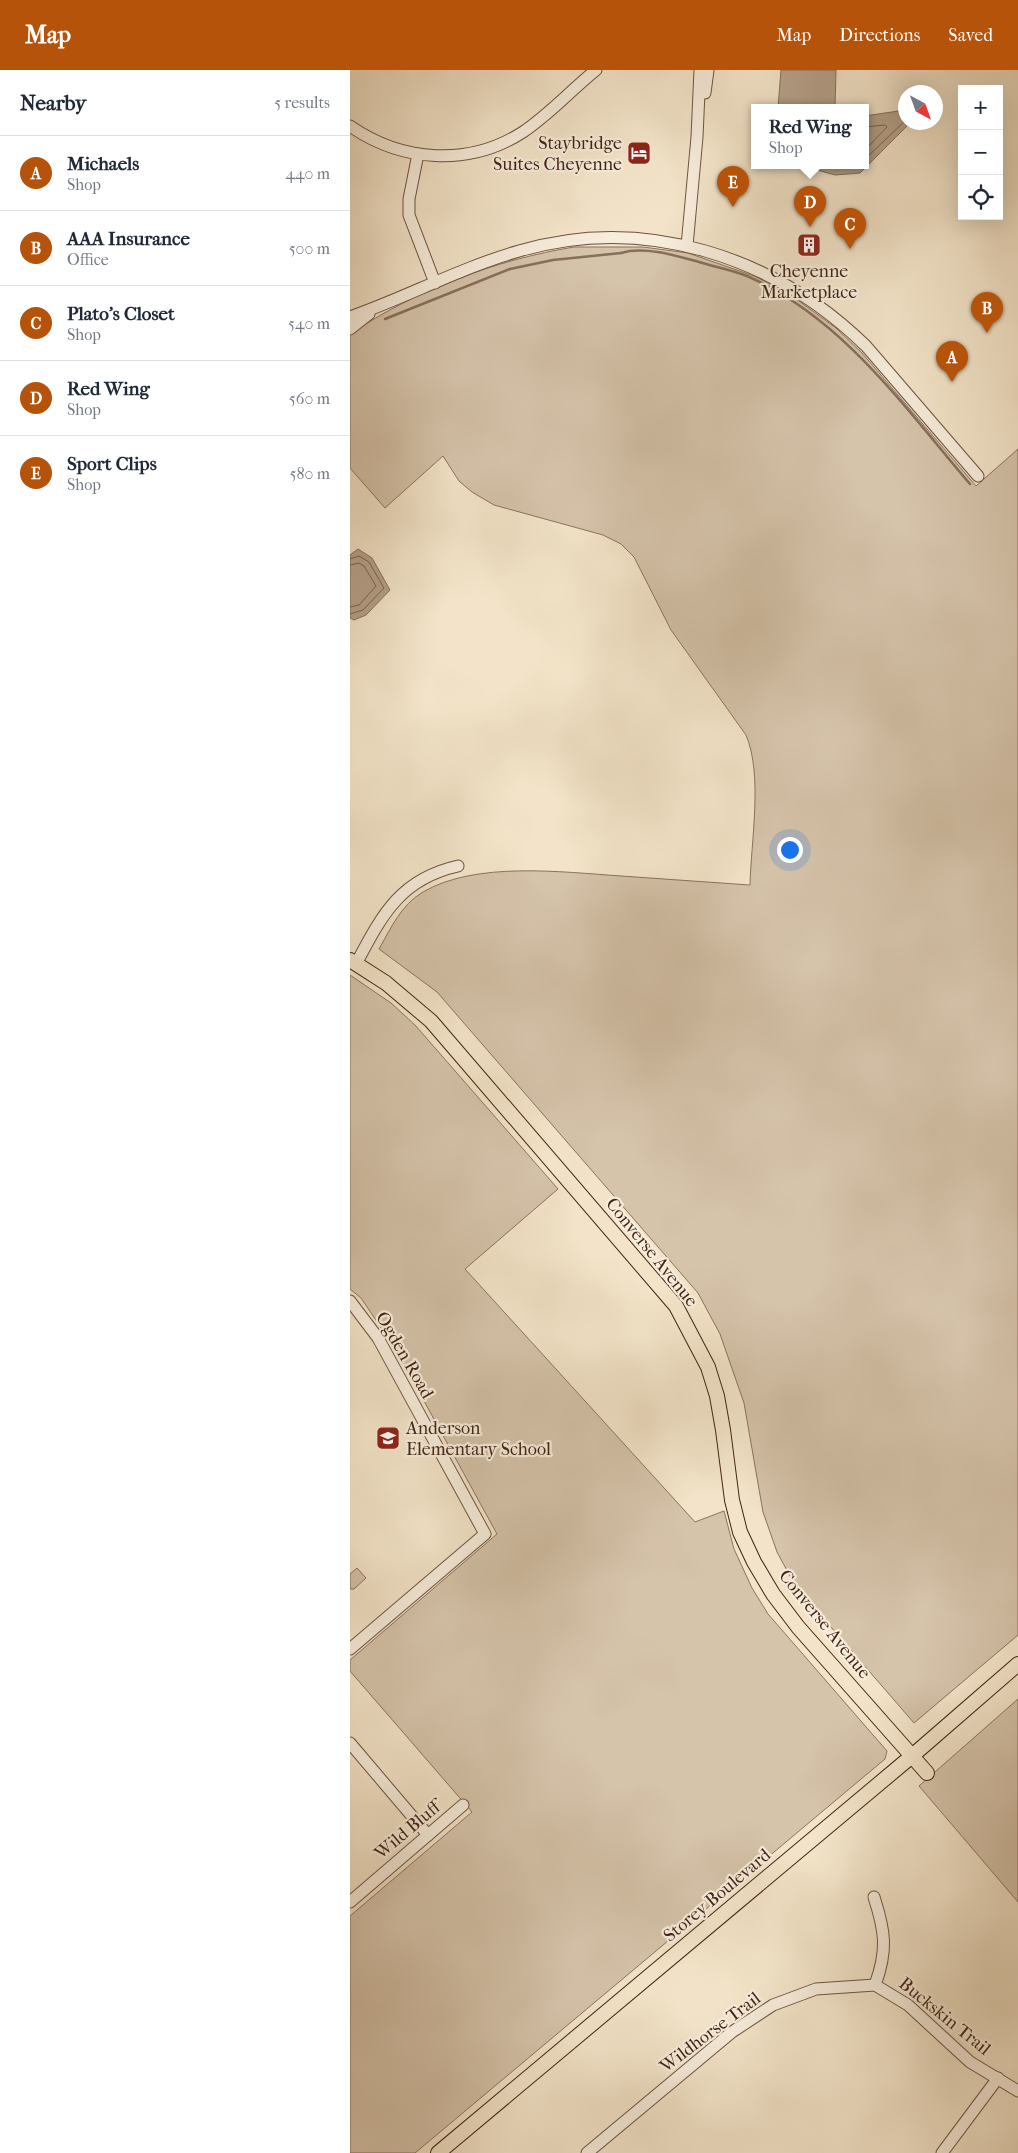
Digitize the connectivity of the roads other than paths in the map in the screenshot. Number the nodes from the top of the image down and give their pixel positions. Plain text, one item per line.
1 (596, 70) edge
2 (700, 70) edge
3 (708, 70) edge
4 (699, 113) junction
5 (350, 126) edge
6 (418, 154) junction
7 (687, 246) junction
8 (435, 283) junction
9 (378, 307) junction
10 (350, 317) edge
11 (350, 329) edge
12 (978, 476) dead end
13 (458, 866) dead end
14 (353, 962) edge
15 (350, 1301) edge
16 (350, 1649) edge
17 (1018, 1664) edge
18 (350, 1743) edge
19 (912, 1756) junction
20 (927, 1773) dead end
21 (463, 1805) dead end
22 (428, 1835) junction
23 (874, 1897) dead end
24 (350, 1902) edge
25 (875, 1985) junction
26 (998, 2078) junction
27 (1018, 2091) edge
28 (438, 2153) edge
29 (587, 2153) edge
30 (942, 2153) edge

1 - 6 street
2 - 4 street
3 - 4 street
4 - 7 street
5 - 6 street
6 - 8 street
7 - 8 street
7 - 12 street
8 - 9 street
9 - 10 street
9 - 11 street
13 - 14 street
14 - 19 main road, Converse Avenue
15 - 16 street, Ogden Road
17 - 19 main road, Storey Boulevard
18 - 22 street
19 - 20 main road, Converse Avenue
19 - 28 main road, Storey Boulevard
21 - 22 street, Wild Bluff
22 - 24 street, Wild Bluff
23 - 25 street
25 - 26 street, Buckskin Trail
25 - 29 street, Wildhorse Trail
26 - 27 street, Buckskin Trail
26 - 30 street

